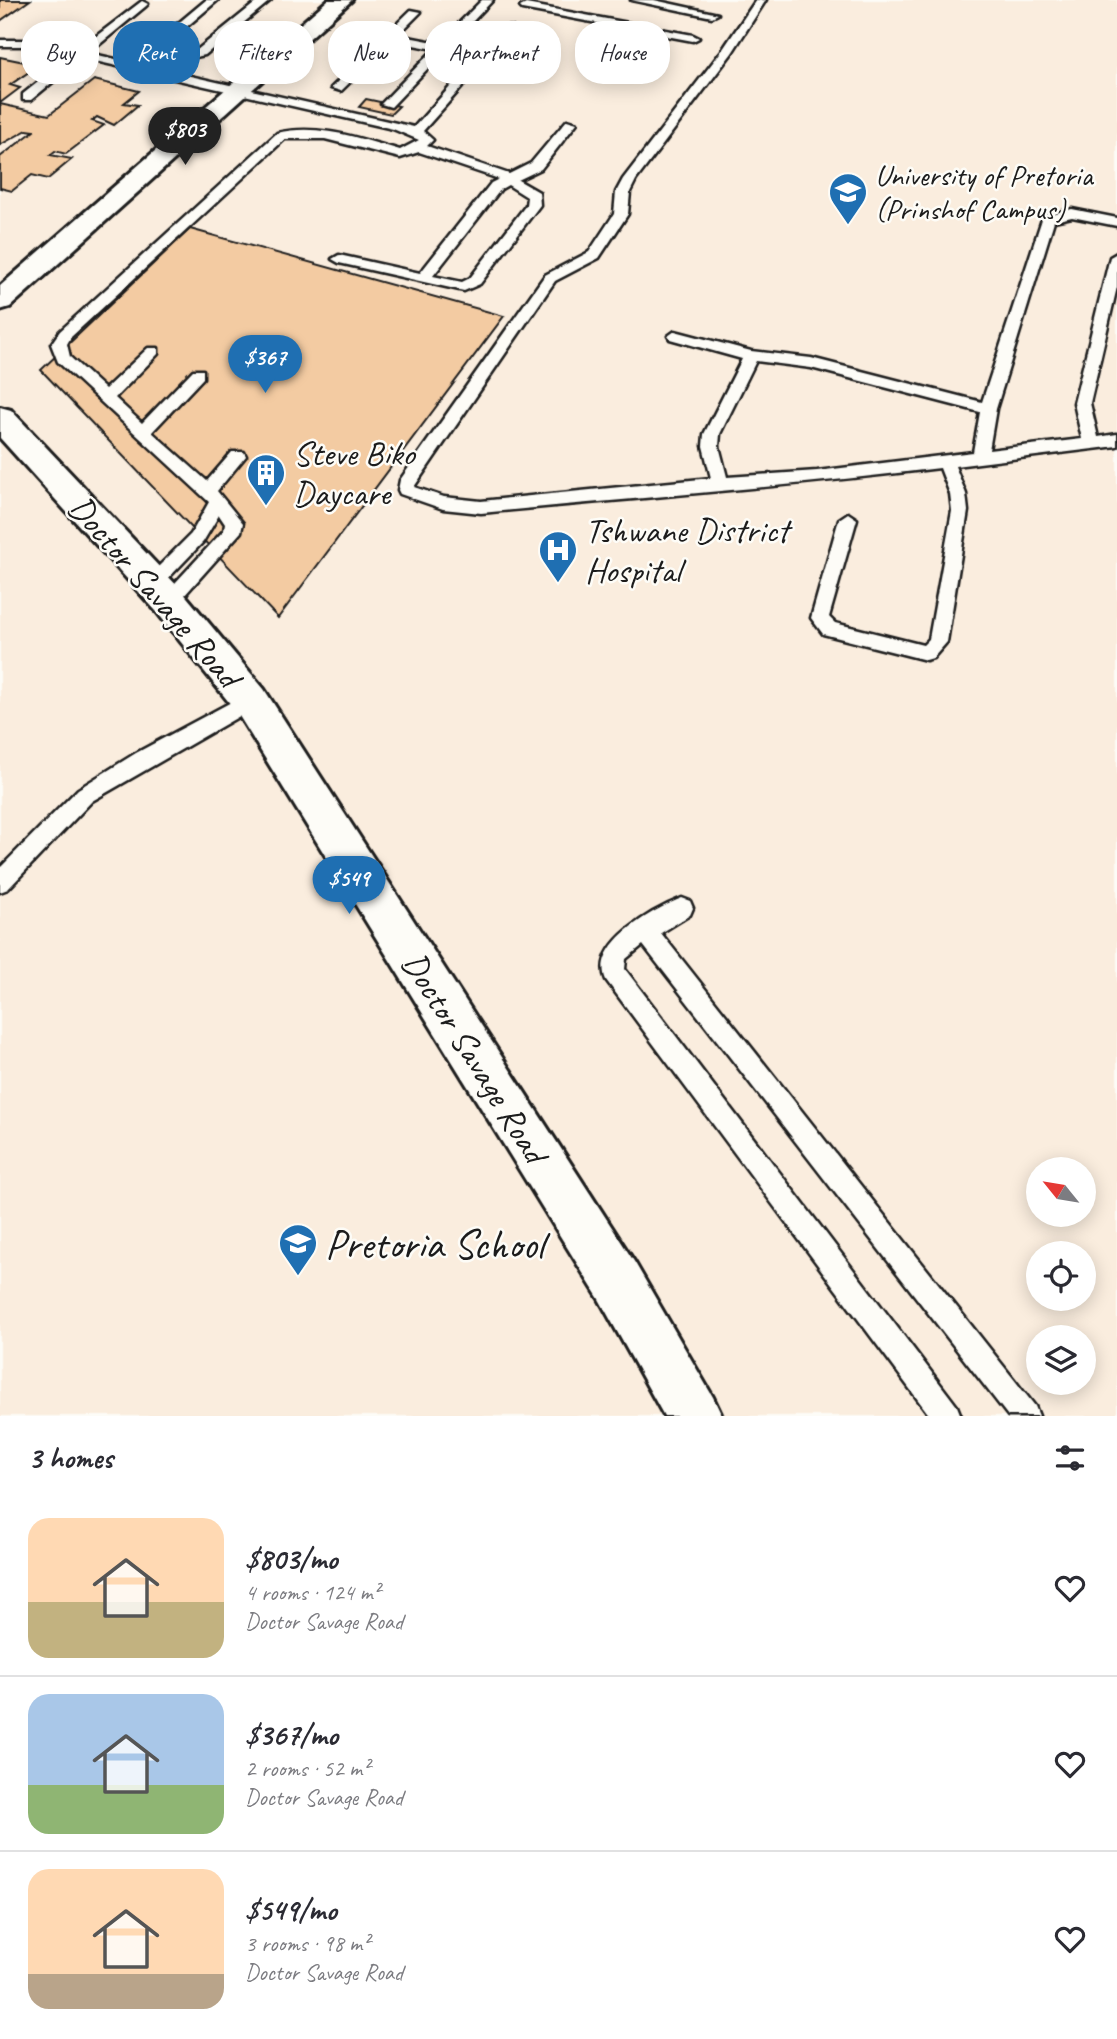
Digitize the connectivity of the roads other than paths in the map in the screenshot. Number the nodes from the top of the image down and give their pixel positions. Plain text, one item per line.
1 (213, 0) edge
2 (265, 0) edge
3 (341, 0) edge
4 (488, 0) edge
5 (636, 0) edge
6 (761, 0) edge
7 (659, 2) edge
8 (529, 3) edge
9 (142, 4) dead end
10 (415, 12) dead end
11 (712, 14) dead end
12 (517, 18) dead end
13 (188, 21) edge
14 (406, 21) edge
15 (467, 21) edge
16 (693, 38) dead end
17 (99, 39) edge
18 (0, 43) edge
19 (21, 43) edge
20 (200, 53) edge
21 (425, 63) edge
22 (200, 80) edge
23 (43, 84) edge
24 (341, 84) edge
25 (459, 84) edge
26 (337, 88) dead end
27 (237, 89) junction
28 (27, 97) dead end
29 (379, 112) junction
30 (571, 123) dead end
31 (416, 132) junction
32 (420, 148) junction
33 (508, 179) junction
34 (1117, 222) edge
35 (1117, 257) edge
36 (339, 259) dead end
37 (423, 278) junction
38 (0, 301) edge
39 (676, 336) dead end
40 (153, 351) dead end
41 (751, 356) junction
42 (198, 374) dead end
43 (106, 398) junction
44 (988, 409) junction
45 (0, 418) edge
46 (144, 431) junction
47 (1117, 440) edge
48 (1091, 442) junction
49 (238, 456) dead end
50 (980, 457) junction
51 (946, 463) junction
52 (720, 483) junction
53 (213, 496) junction
54 (848, 519) dead end
55 (161, 592) junction
56 (250, 700) junction
57 (0, 882) edge
58 (682, 908) dead end
59 (646, 931) junction
60 (694, 1416) edge
61 (947, 1416) edge
62 (1025, 1416) edge

1 - 13 lane
2 - 20 lane
3 - 27 street
4 - 15 lane
5 - 7 lane
6 - 52 lane
7 - 11 lane
8 - 12 lane
8 - 16 lane
9 - 17 lane
10 - 14 lane
18 - 19 lane
21 - 29 lane
22 - 27 lane
23 - 28 lane
24 - 26 lane
25 - 31 lane
27 - 29 lane
27 - 38 street
29 - 31 lane
30 - 33 lane
31 - 32 lane
32 - 33 lane
32 - 43 lane
33 - 37 lane
33 - 37 lane
34 - 44 lane
35 - 48 lane
36 - 37 lane
39 - 41 lane
40 - 43 lane
41 - 44 lane
41 - 52 lane
42 - 46 lane
43 - 46 lane
44 - 50 lane
45 - 55 street, Doctor Savage Road
46 - 53 lane
47 - 48 lane
48 - 50 lane
49 - 53 lane
50 - 51 lane
51 - 52 lane
51 - 54 lane
53 - 55 lane
53 - 55 lane
55 - 56 street, Doctor Savage Road
56 - 57 lane
56 - 60 street, Doctor Savage Road
58 - 59 lane
59 - 61 lane
59 - 62 lane

